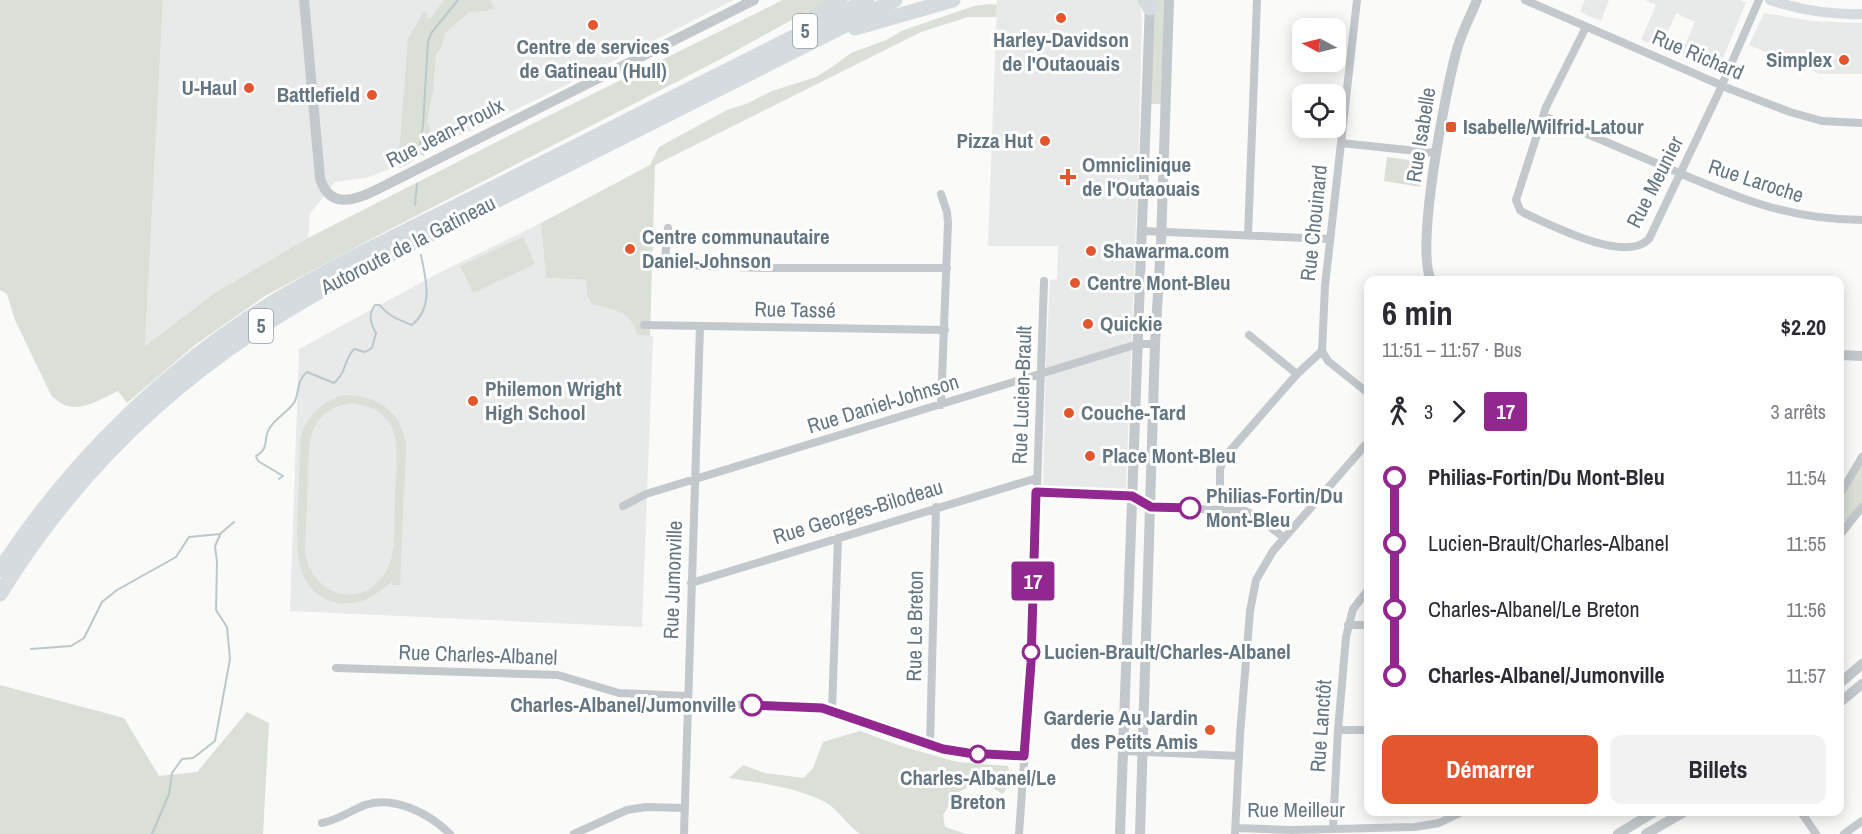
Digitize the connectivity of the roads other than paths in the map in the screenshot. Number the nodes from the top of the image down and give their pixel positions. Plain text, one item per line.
1 (304, 0) edge
2 (754, 0) edge
3 (840, 0) edge
4 (867, 0) edge
5 (895, 0) edge
6 (953, 0) edge
7 (1169, 0) edge
8 (1257, 0) edge
9 (1357, 0) edge
10 (1477, 0) edge
11 (1525, 0) edge
12 (1759, 0) edge
13 (1770, 0) edge
14 (1149, 3) edge
15 (1862, 14) edge
16 (1586, 27) junction
17 (815, 40) junction
18 (743, 62) junction
19 (1722, 86) junction
20 (1543, 116) junction
21 (1862, 123) edge
22 (1341, 143) junction
23 (1436, 153) junction
24 (1681, 174) junction
25 (940, 194) dead end
26 (1862, 220) edge
27 (668, 228) dead end
28 (1142, 231) junction
29 (1161, 232) junction
30 (1248, 236) junction
31 (1330, 239) junction
32 (947, 268) junction
33 (1429, 276) edge
34 (1044, 281) dead end
35 (644, 325) dead end
36 (700, 326) junction
37 (945, 330) junction
38 (1249, 335) dead end
39 (1138, 344) junction
40 (1155, 344) junction
41 (1322, 351) junction
42 (1844, 356) edge
43 (1862, 356) edge
44 (1040, 374) junction
45 (1296, 374) junction
46 (1364, 390) edge
47 (1136, 400) junction
48 (1154, 401) junction
49 (941, 405) junction
50 (1364, 447) edge
51 (1862, 457) edge
52 (1037, 478) junction
53 (695, 479) junction
54 (1844, 488) edge
55 (1036, 492) junction
56 (1132, 496) junction
57 (623, 506) dead end
58 (936, 507) junction
59 (1151, 507) junction
60 (1862, 507) edge
61 (1220, 509) junction
62 (1844, 528) edge
63 (838, 538) junction
64 (1284, 538) junction
65 (0, 570) edge
66 (691, 583) junction
67 (0, 594) edge
68 (1364, 595) edge
69 (1348, 625) junction
70 (1364, 625) edge
71 (1862, 664) edge
72 (336, 668) dead end
73 (1844, 680) edge
74 (1862, 684) edge
75 (687, 699) junction
76 (1844, 700) edge
77 (832, 711) junction
78 (1338, 730) junction
79 (1364, 730) edge
80 (930, 745) junction
81 (1123, 751) junction
82 (1142, 752) junction
83 (1024, 756) junction
84 (1239, 756) junction
85 (685, 808) junction
86 (1453, 816) edge
87 (1647, 816) edge
88 (1677, 816) edge
89 (1805, 816) edge
90 (1862, 821) edge
91 (322, 823) dead end
92 (1333, 829) junction
93 (1235, 831) edge
94 (450, 834) edge
95 (574, 834) edge
96 (684, 834) edge
97 (1019, 834) edge
98 (1120, 834) edge
99 (1140, 834) edge
100 (1618, 834) edge
101 (1646, 834) edge
102 (1816, 834) edge
103 (1844, 834) edge

1 - 2 street, Rue Jean-Proulx
3 - 18 highway
4 - 18 highway, Autoroute de la Gatineau / 5
5 - 17 highway, Autoroute de la Gatineau / 5
6 - 17 highway
7 - 29 street
8 - 30 street
9 - 22 street, Rue Chouinard
10 - 23 street, Rue Isabelle
11 - 16 street, Rue Richard
12 - 19 street, Rue Meunier
13 - 15 main road
14 - 28 street
16 - 19 street, Rue Richard
16 - 20 street, Rue Meunier
17 - 67 highway, Autoroute de la Gatineau / 5
18 - 65 highway, Autoroute de la Gatineau / 5
19 - 21 street, Rue Richard
19 - 24 street, Rue Meunier
20 - 24 street, Rue Laroche
20 - 24 street, Rue Meunier
22 - 23 street
22 - 31 street, Rue Chouinard
23 - 33 street, Rue Isabelle
24 - 26 street, Rue Laroche
25 - 32 street
27 - 32 street
28 - 29 street
28 - 39 street
29 - 30 street
29 - 40 street
30 - 31 street
31 - 41 street, Rue Chouinard
32 - 37 street
34 - 44 street, Rue Lucien-Brault
35 - 36 street, Rue Tassé
36 - 37 street, Rue Tassé
36 - 53 street, Rue Jumonville
37 - 49 street
38 - 45 street
39 - 40 street, Rue Daniel-Johnson
39 - 44 street, Rue Daniel-Johnson
39 - 47 street
40 - 48 street
41 - 45 street
41 - 46 street
42 - 43 street
44 - 49 street, Rue Daniel-Johnson
44 - 52 street, Rue Lucien-Brault
45 - 61 street
47 - 48 street
47 - 56 street
48 - 59 street
49 - 53 street, Rue Daniel-Johnson
50 - 64 street
51 - 54 street
52 - 55 street, Rue Lucien-Brault
52 - 58 street, Rue Georges-Bilodeau
53 - 57 street, Rue Daniel-Johnson
53 - 66 street, Rue Jumonville
55 - 56 street
55 - 83 street, Rue Lucien-Brault
56 - 59 street
56 - 81 street
58 - 63 street, Rue Georges-Bilodeau
58 - 80 street, Rue Le Breton
59 - 61 street
59 - 82 street
60 - 62 street
61 - 64 street
63 - 66 street, Rue Georges-Bilodeau
63 - 77 street
64 - 84 street
66 - 75 street, Rue Jumonville
68 - 69 street, Rue Lanctôt
69 - 70 street
69 - 78 street, Rue Lanctôt
71 - 73 street
72 - 75 street, Rue Charles-Albanel
74 - 76 street
75 - 77 street, Rue Charles-Albanel
75 - 85 street, Rue Jumonville
77 - 80 street, Rue Charles-Albanel
78 - 79 street
78 - 92 street, Rue Lanctôt
80 - 83 street, Rue Charles-Albanel
81 - 82 street
81 - 98 street
82 - 84 street
82 - 99 street
83 - 97 street, Rue Lucien-Brault
84 - 93 street
85 - 95 street
85 - 96 street, Rue Jumonville
86 - 92 street, Rue Meilleur
87 - 100 street
88 - 101 street
89 - 102 street
90 - 103 street
91 - 94 street
92 - 93 street, Rue Meilleur

